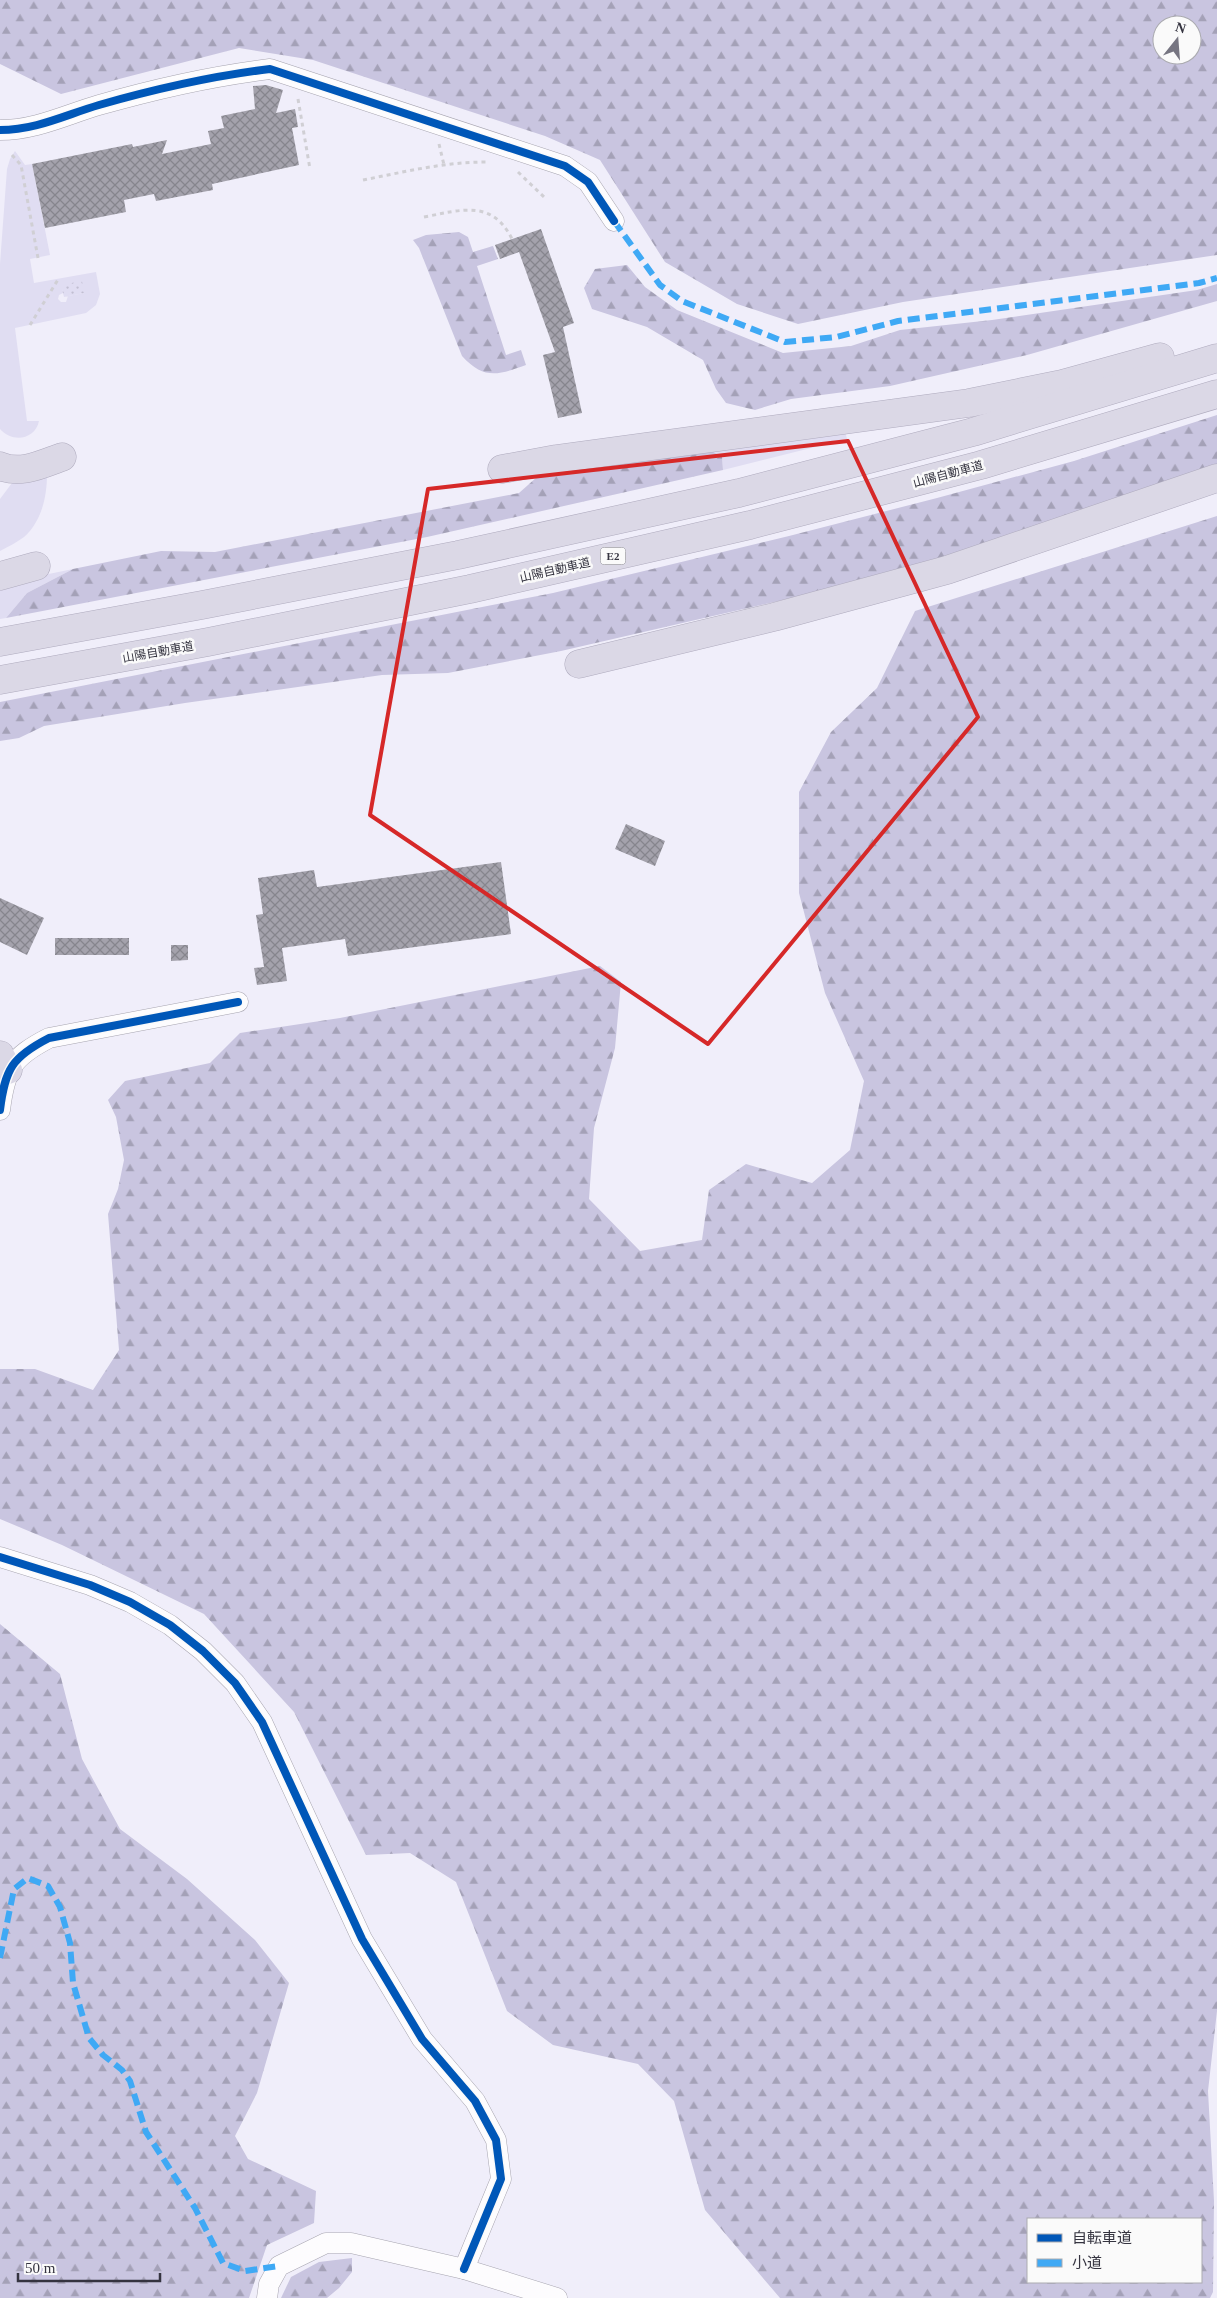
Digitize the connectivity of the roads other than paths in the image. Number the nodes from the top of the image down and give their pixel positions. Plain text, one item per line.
1 (0, 130) edge
2 (614, 221) dead end
3 (1217, 340) edge
4 (1217, 358) edge
5 (1217, 394) edge
6 (62, 457) dead end
7 (0, 466) edge
8 (502, 468) dead end
9 (1217, 478) edge
10 (36, 566) dead end
11 (0, 576) edge
12 (0, 642) edge
13 (579, 664) dead end
14 (0, 680) edge
15 (238, 1002) dead end
16 (3, 1061) edge
17 (0, 1110) edge
18 (0, 1557) edge
19 (464, 2269) junction
20 (267, 2298) edge
21 (557, 2298) edge

1 - 2 street
3 - 8 highway
4 - 12 highway
5 - 14 highway, 山陽自動車道 / E2
6 - 7 highway
9 - 13 highway
10 - 11 highway
15 - 16 street
16 - 17 street
18 - 19 street
19 - 20 street
19 - 21 street

